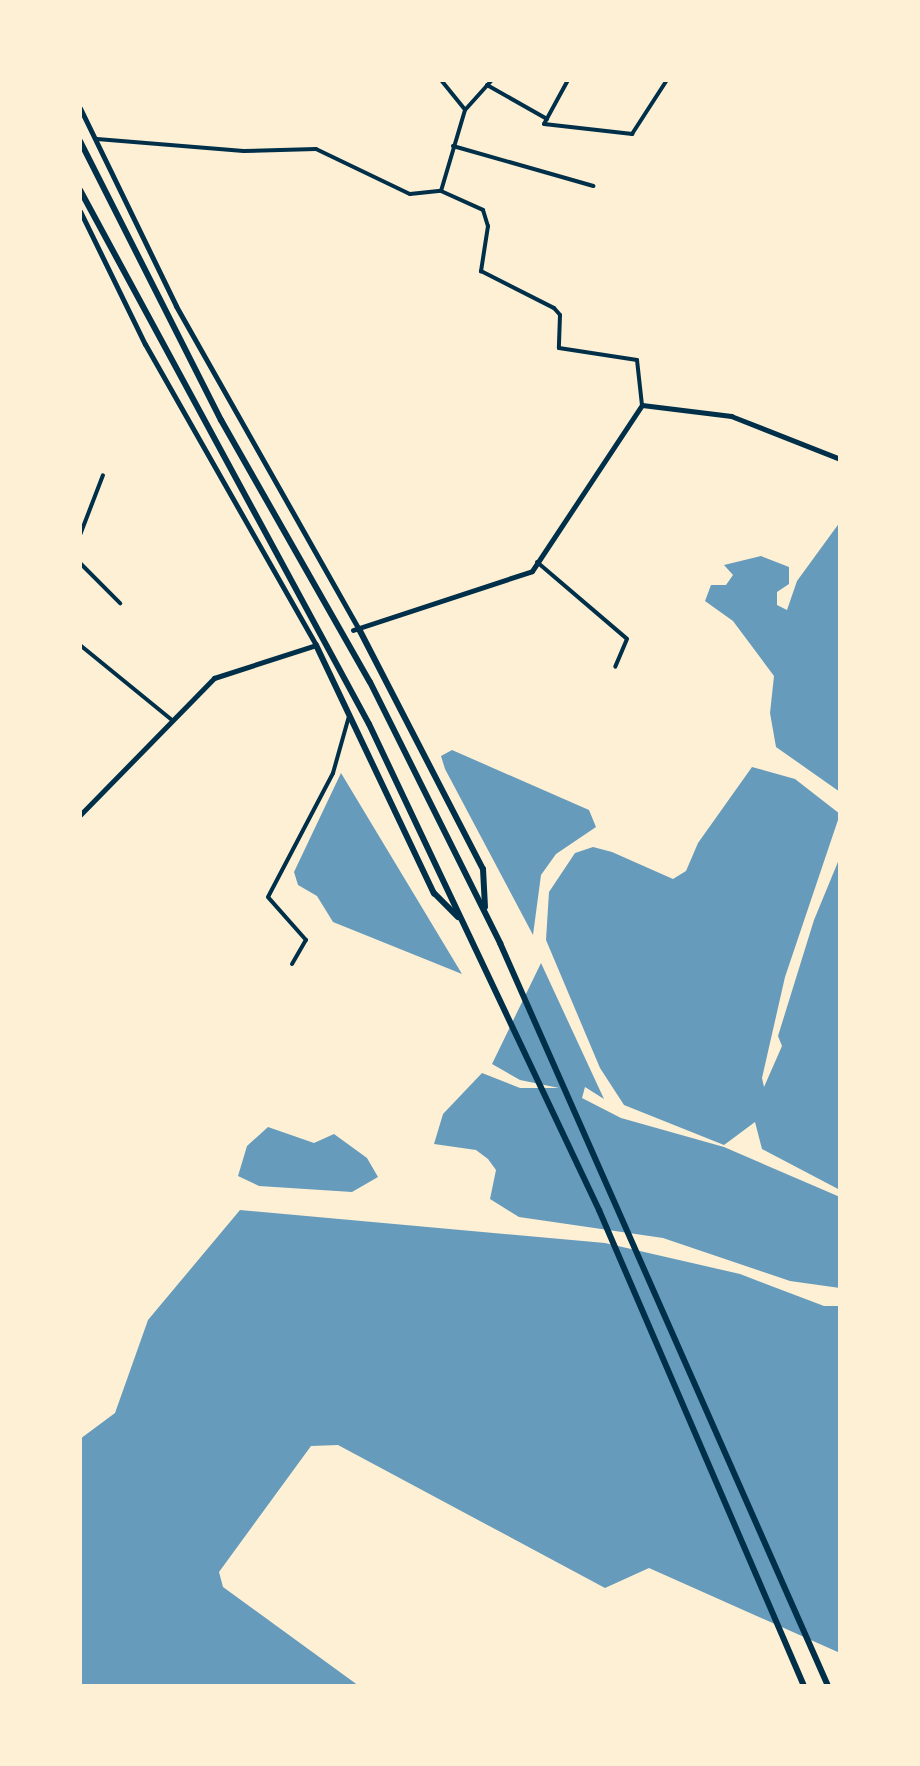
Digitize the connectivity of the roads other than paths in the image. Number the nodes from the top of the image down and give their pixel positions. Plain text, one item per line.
1 (441, 80) edge
2 (568, 80) edge
3 (666, 80) edge
4 (489, 83) edge
5 (80, 108) edge
6 (465, 110) junction
7 (546, 119) junction
8 (97, 138) junction
9 (80, 141) edge
10 (454, 146) junction
11 (593, 186) dead end
12 (80, 190) edge
13 (441, 191) junction
14 (80, 211) edge
15 (642, 405) junction
16 (840, 459) edge
17 (103, 475) dead end
18 (80, 535) edge
19 (537, 562) junction
20 (80, 563) edge
21 (120, 603) dead end
22 (356, 629) junction
23 (80, 645) edge
24 (316, 645) junction
25 (615, 667) dead end
26 (349, 716) junction
27 (172, 720) junction
28 (80, 815) edge
29 (485, 914) junction
30 (463, 921) junction
31 (292, 964) dead end
32 (804, 1686) edge
33 (828, 1686) edge

1 - 6 street
2 - 7 street
3 - 7 street
4 - 6 street
4 - 7 street
5 - 8 street
6 - 10 street
8 - 13 street
8 - 22 street
9 - 29 highway
10 - 11 street
10 - 13 street
12 - 30 highway
13 - 15 street
14 - 24 street
15 - 16 street
15 - 19 street
17 - 18 street
19 - 22 street
19 - 25 street
20 - 21 street
22 - 29 highway
23 - 27 street
24 - 26 highway
24 - 27 street
26 - 30 highway
26 - 31 street
27 - 28 street
29 - 33 highway
30 - 32 highway

